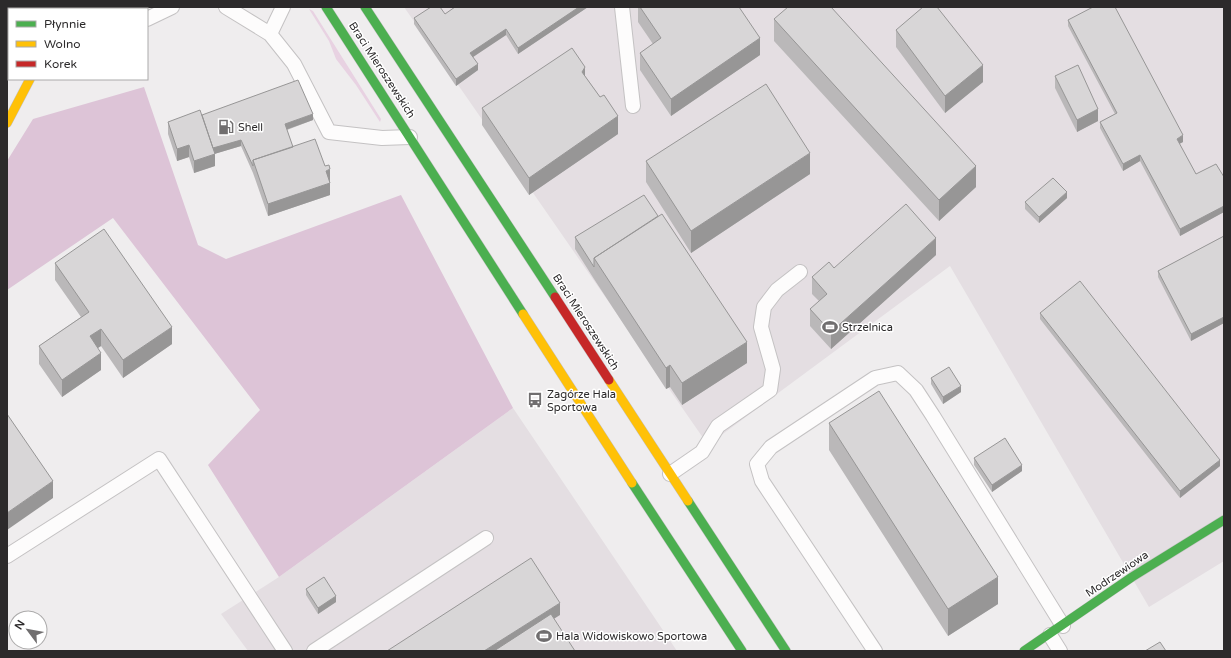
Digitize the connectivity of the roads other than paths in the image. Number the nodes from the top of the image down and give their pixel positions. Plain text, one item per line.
1 (172, 7) edge
2 (226, 7) edge
3 (284, 7) edge
4 (326, 7) edge
5 (365, 7) edge
6 (622, 7) edge
7 (148, 19) edge
8 (270, 34) junction
9 (28, 83) edge
10 (633, 106) dead end
11 (7, 123) edge
12 (410, 137) junction
13 (800, 272) dead end
14 (670, 474) junction
15 (1224, 520) edge
16 (486, 538) dead end
17 (7, 556) edge
18 (1063, 626) junction
19 (1050, 635) junction
20 (285, 651) edge
21 (314, 651) edge
22 (742, 651) edge
23 (786, 651) edge
24 (875, 651) edge
25 (1024, 651) edge
26 (1060, 651) edge

1 - 7 lane
2 - 8 lane
3 - 8 lane
4 - 12 main road, Braci Mieroszewskich
5 - 14 main road, Braci Mieroszewskich
6 - 10 lane
8 - 12 lane
9 - 11 main road
12 - 22 main road, Braci Mieroszewskich
13 - 14 lane
14 - 23 main road, Braci Mieroszewskich
15 - 18 main road, Modrzewiowa
16 - 21 lane
17 - 20 lane
18 - 19 main road, Modrzewiowa
18 - 24 lane
19 - 25 main road, Modrzewiowa
19 - 26 lane

